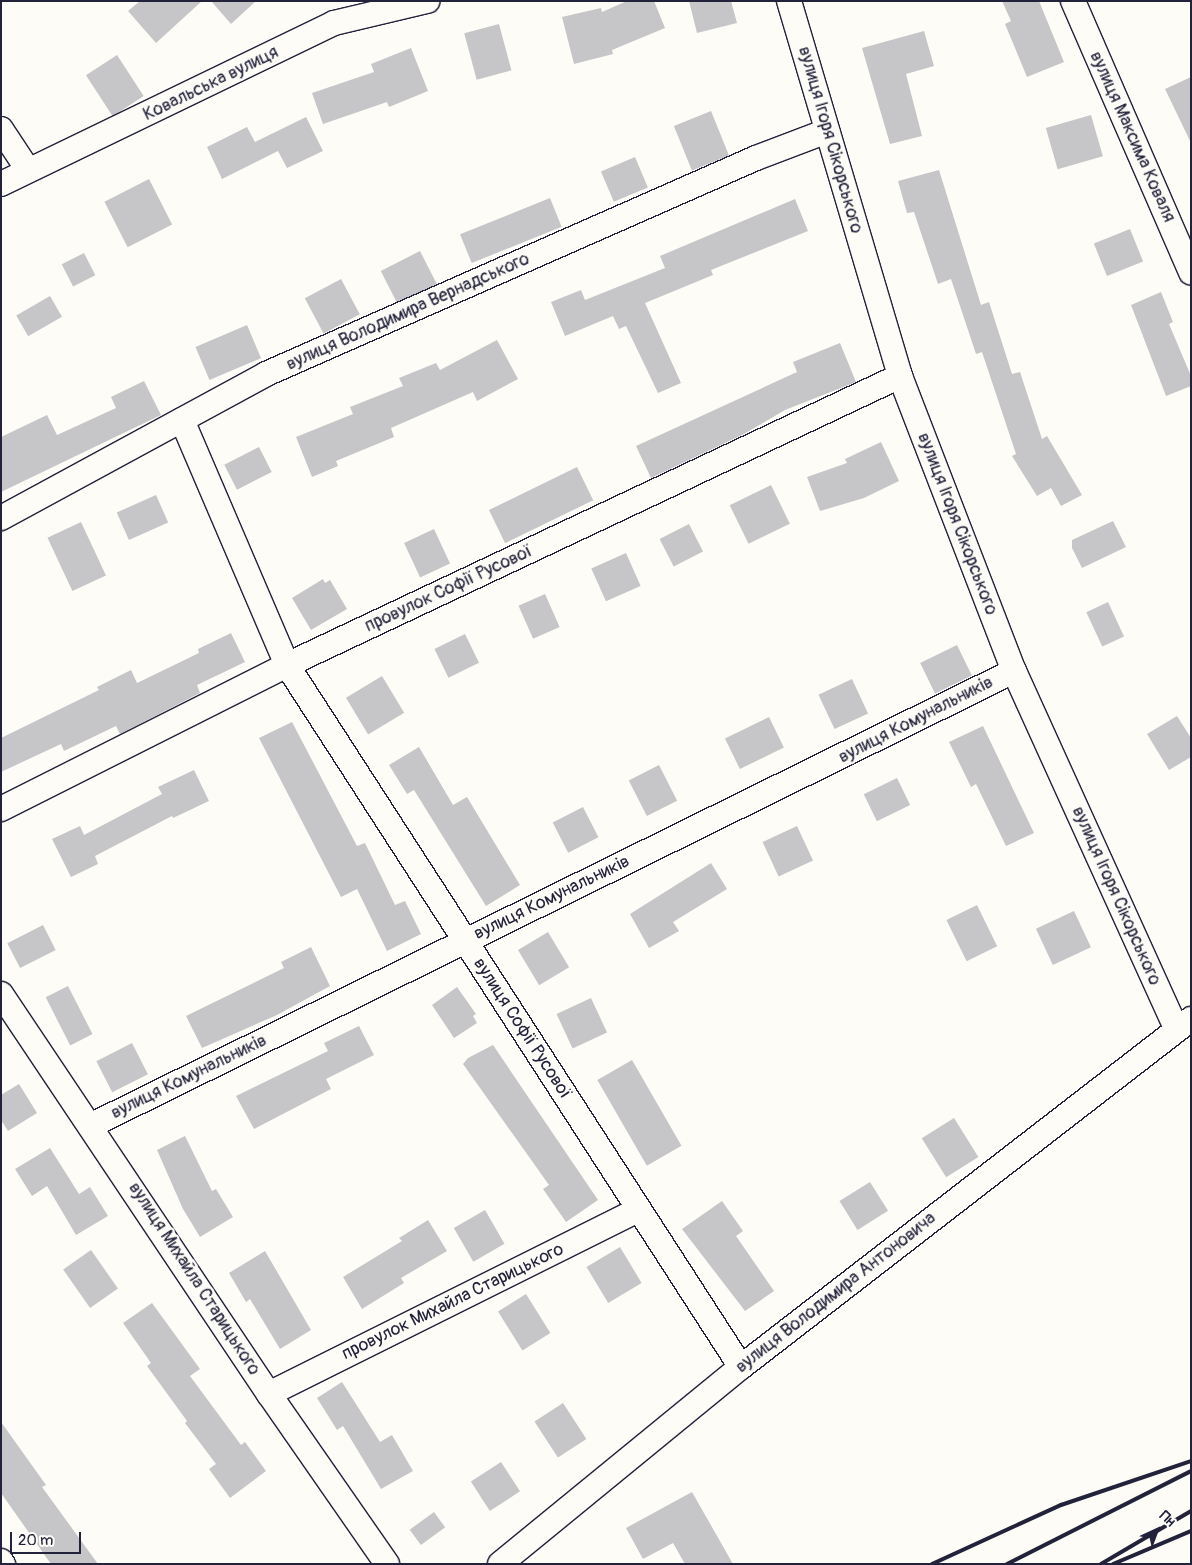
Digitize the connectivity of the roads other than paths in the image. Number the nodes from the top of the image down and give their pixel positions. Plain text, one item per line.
1 (427, 1) edge
2 (789, 1) edge
3 (1073, 1) edge
4 (1, 129) edge
5 (827, 131) junction
6 (28, 170) junction
7 (1, 184) edge
8 (1189, 261) edge
9 (900, 376) junction
10 (182, 420) junction
11 (1, 518) edge
12 (287, 665) junction
13 (1014, 671) junction
14 (1, 808) edge
15 (465, 940) junction
16 (1, 994) edge
17 (1183, 1023) edge
18 (92, 1125) junction
19 (638, 1210) junction
20 (741, 1367) junction
21 (269, 1394) junction
22 (388, 1564) edge
23 (500, 1564) edge

1 - 6 street, Ковальська вулиця
2 - 5 street, вулиця Ігоря Сікорського
3 - 8 street, вулиця Максима Коваля
4 - 6 street
5 - 9 street, вулиця Ігоря Сікорського
5 - 10 street, вулиця Володимира Вернадського
6 - 7 street, Ковальська вулиця
9 - 12 street, провулок Софії Русової
9 - 13 street, вулиця Ігоря Сікорського
10 - 11 street, вулиця Володимира Вернадського
10 - 12 street, вулиця Софії Русової
12 - 14 street, провулок Софії Русової
12 - 15 street, вулиця Софії Русової
13 - 15 street, вулиця Комунальників
13 - 17 street, вулиця Ігоря Сікорського
15 - 18 street, вулиця Комунальників
15 - 19 street, вулиця Софії Русової
16 - 18 street, вулиця Михайла Старицького
17 - 20 street, вулиця Володимира Антоновича
18 - 21 street, вулиця Михайла Старицького
19 - 20 street, вулиця Софії Русової
19 - 21 street, провулок Михайла Старицького
20 - 23 street, вулиця Володимира Антоновича
21 - 22 street, вулиця Михайла Старицького

